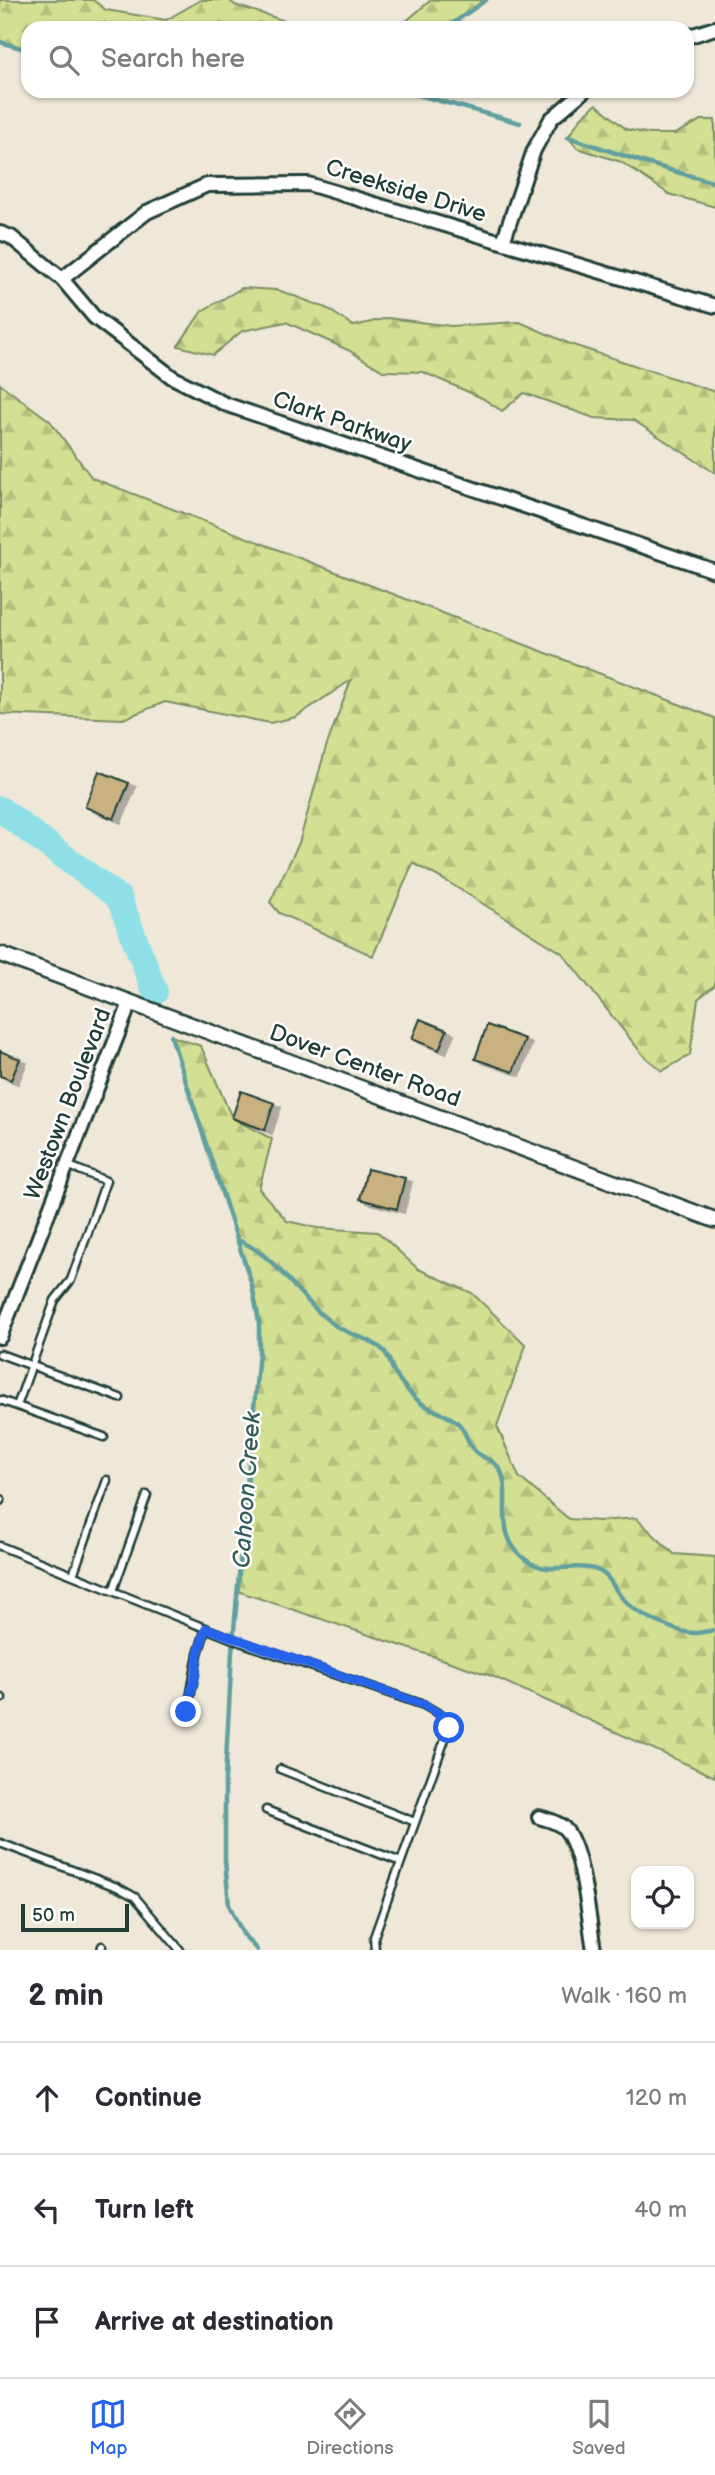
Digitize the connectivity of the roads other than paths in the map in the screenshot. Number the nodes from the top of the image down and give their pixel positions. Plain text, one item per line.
1 (715, 28) edge
2 (694, 35) edge
3 (576, 98) edge
4 (0, 233) edge
5 (503, 242) junction
6 (62, 279) junction
7 (715, 306) edge
8 (715, 571) edge
9 (0, 954) edge
10 (130, 1003) junction
11 (67, 1165) junction
12 (715, 1220) edge
13 (0, 1337) edge
14 (0, 1354) edge
15 (31, 1366) junction
16 (120, 1398) dead end
17 (0, 1400) edge
18 (16, 1406) junction
19 (104, 1437) dead end
20 (107, 1480) dead end
21 (147, 1495) dead end
22 (0, 1546) edge
23 (73, 1575) junction
24 (113, 1591) junction
25 (206, 1628) junction
26 (179, 1712) dead end
27 (280, 1769) dead end
28 (266, 1810) dead end
29 (539, 1817) dead end
30 (415, 1822) junction
31 (0, 1843) edge
32 (401, 1862) junction
33 (180, 1950) edge
34 (375, 1950) edge
35 (593, 1950) edge

1 - 2 street
3 - 5 street
4 - 6 street, Clark Parkway
5 - 6 street, Creekside Drive
5 - 7 street, Creekside Drive
6 - 8 street, Clark Parkway
9 - 10 street, Dover Center Road
10 - 11 street, Westown Boulevard
10 - 12 street, Dover Center Road
11 - 13 street, Westown Boulevard
11 - 15 lane
14 - 15 lane
15 - 16 lane
15 - 18 lane
17 - 18 lane
18 - 19 lane
20 - 23 lane
21 - 24 lane
22 - 23 lane
23 - 24 lane
24 - 25 lane
25 - 26 lane
25 - 30 lane
27 - 30 lane
28 - 32 lane
29 - 35 street
30 - 32 lane
31 - 33 lane
32 - 34 lane

